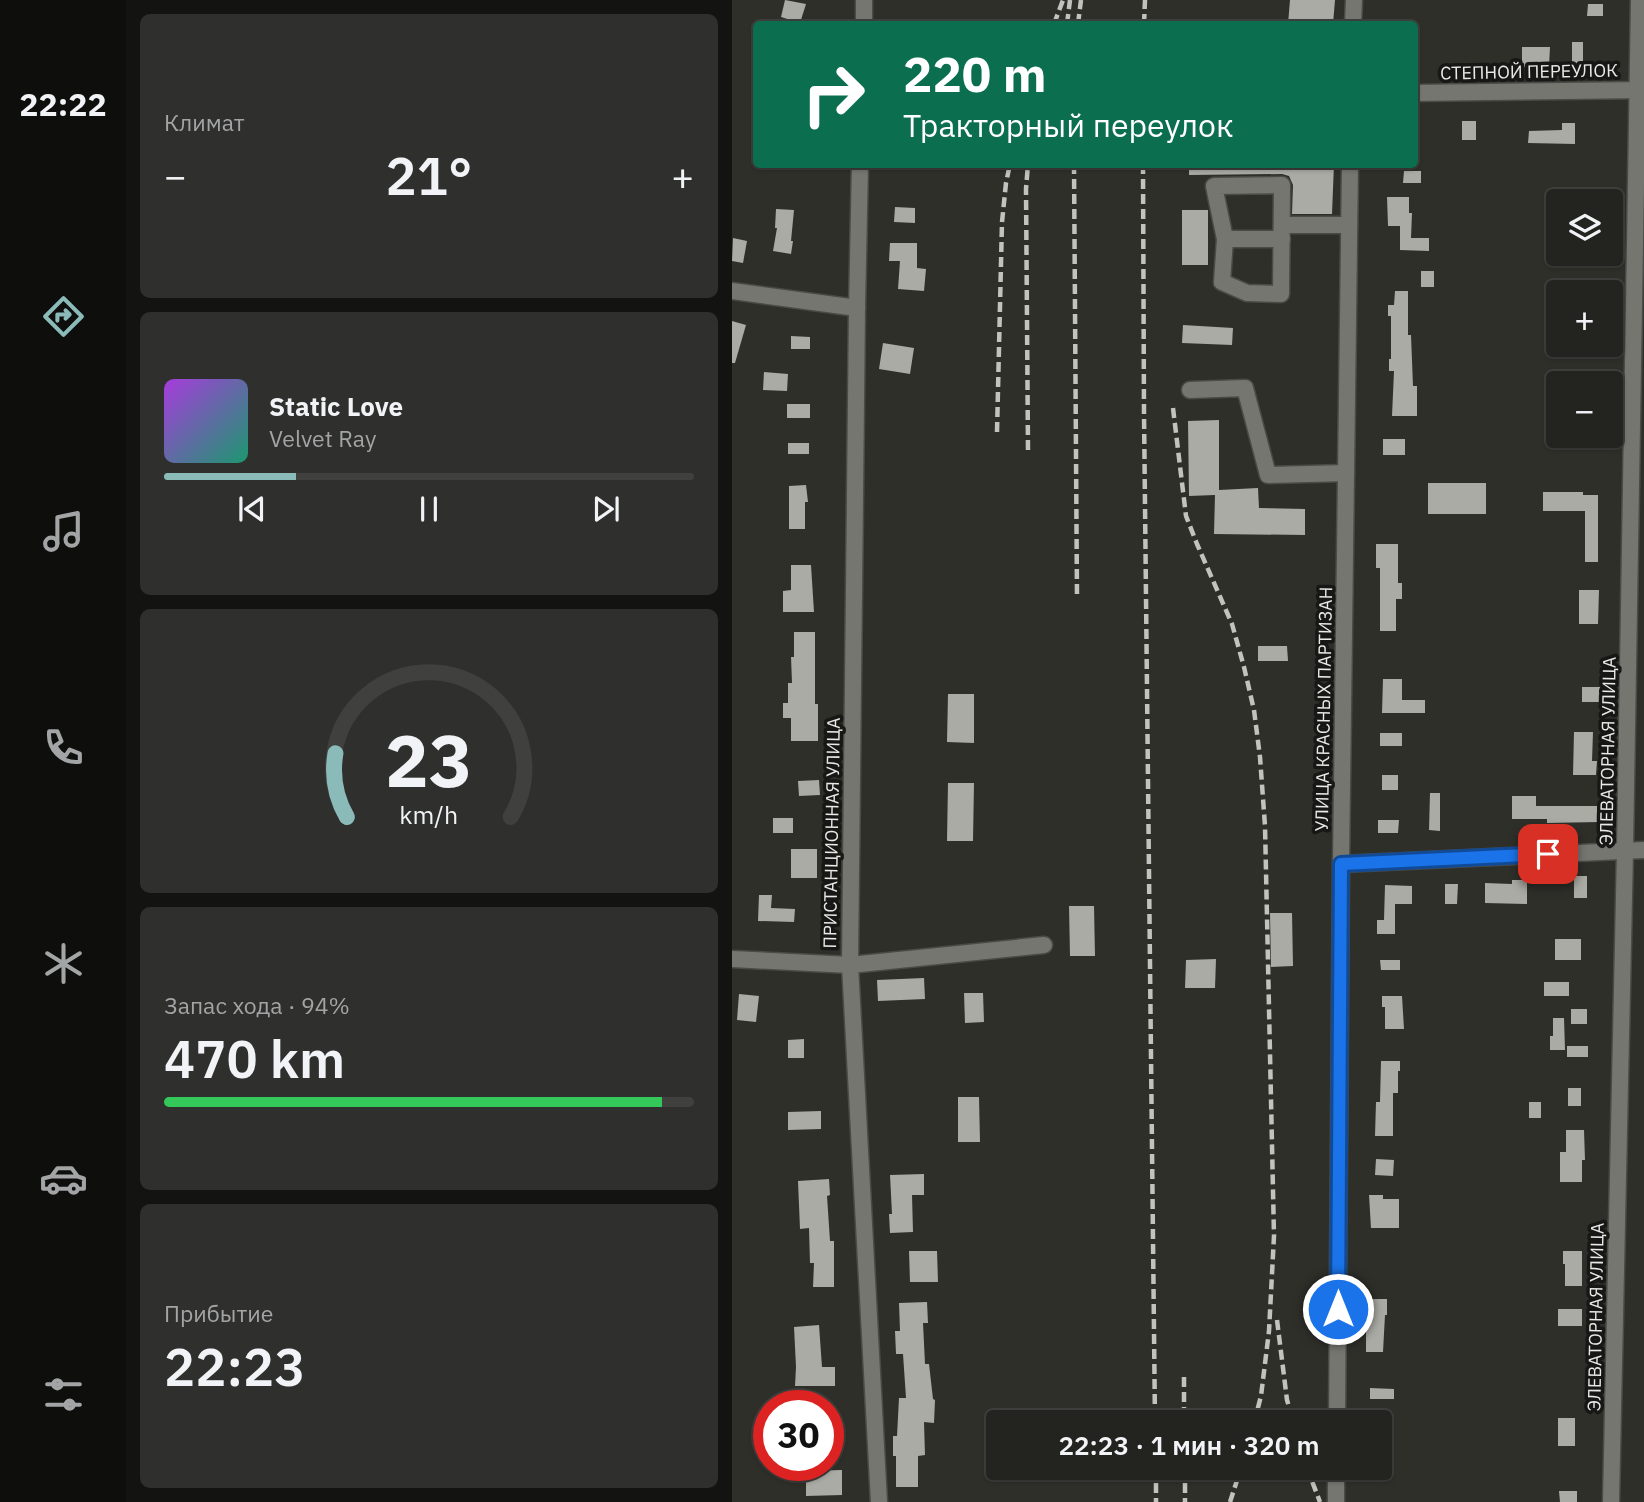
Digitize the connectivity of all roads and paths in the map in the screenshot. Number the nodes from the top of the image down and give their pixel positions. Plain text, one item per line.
1 (864, 0) edge
2 (1354, 0) edge
3 (1639, 0) edge
4 (864, 21) edge
5 (1353, 21) edge
6 (1641, 90) edge
7 (1418, 93) edge
8 (860, 168) edge
9 (1350, 168) edge
10 (1349, 225) junction
11 (1282, 232) junction
12 (1225, 239) junction
13 (732, 291) edge
14 (857, 308) junction
15 (1190, 390) dead end
16 (1346, 474) junction
17 (1625, 850) junction
18 (1644, 850) edge
19 (1341, 864) junction
20 (1044, 945) dead end
21 (732, 959) edge
22 (850, 965) junction
23 (1337, 1410) edge
24 (1336, 1480) edge
25 (878, 1502) edge
26 (1336, 1502) edge
27 (1611, 1502) edge

1 - 4 street
2 - 5 street
3 - 6 street, ЭЛЕВАТОРНАЯ УЛИЦА
6 - 7 street, СТЕПНОЙ ПЕРЕУЛОК
6 - 17 street, ЭЛЕВАТОРНАЯ УЛИЦА
8 - 14 street, ПРИСТАНЦИОННАЯ УЛИЦА
9 - 10 street, УЛИЦА КРАСНЫХ ПАРТИЗАН
10 - 11 street
10 - 16 street, УЛИЦА КРАСНЫХ ПАРТИЗАН
11 - 12 street
11 - 12 street
11 - 12 street
13 - 14 street
14 - 22 street, ПРИСТАНЦИОННАЯ УЛИЦА
15 - 16 street
16 - 19 street, УЛИЦА КРАСНЫХ ПАРТИЗАН
17 - 18 street
17 - 19 street
17 - 27 street, ЭЛЕВАТОРНАЯ УЛИЦА
19 - 23 street, УЛИЦА КРАСНЫХ ПАРТИЗАН
20 - 22 street
21 - 22 street
22 - 25 street, ПРИСТАНЦИОННАЯ УЛИЦА
24 - 26 street

